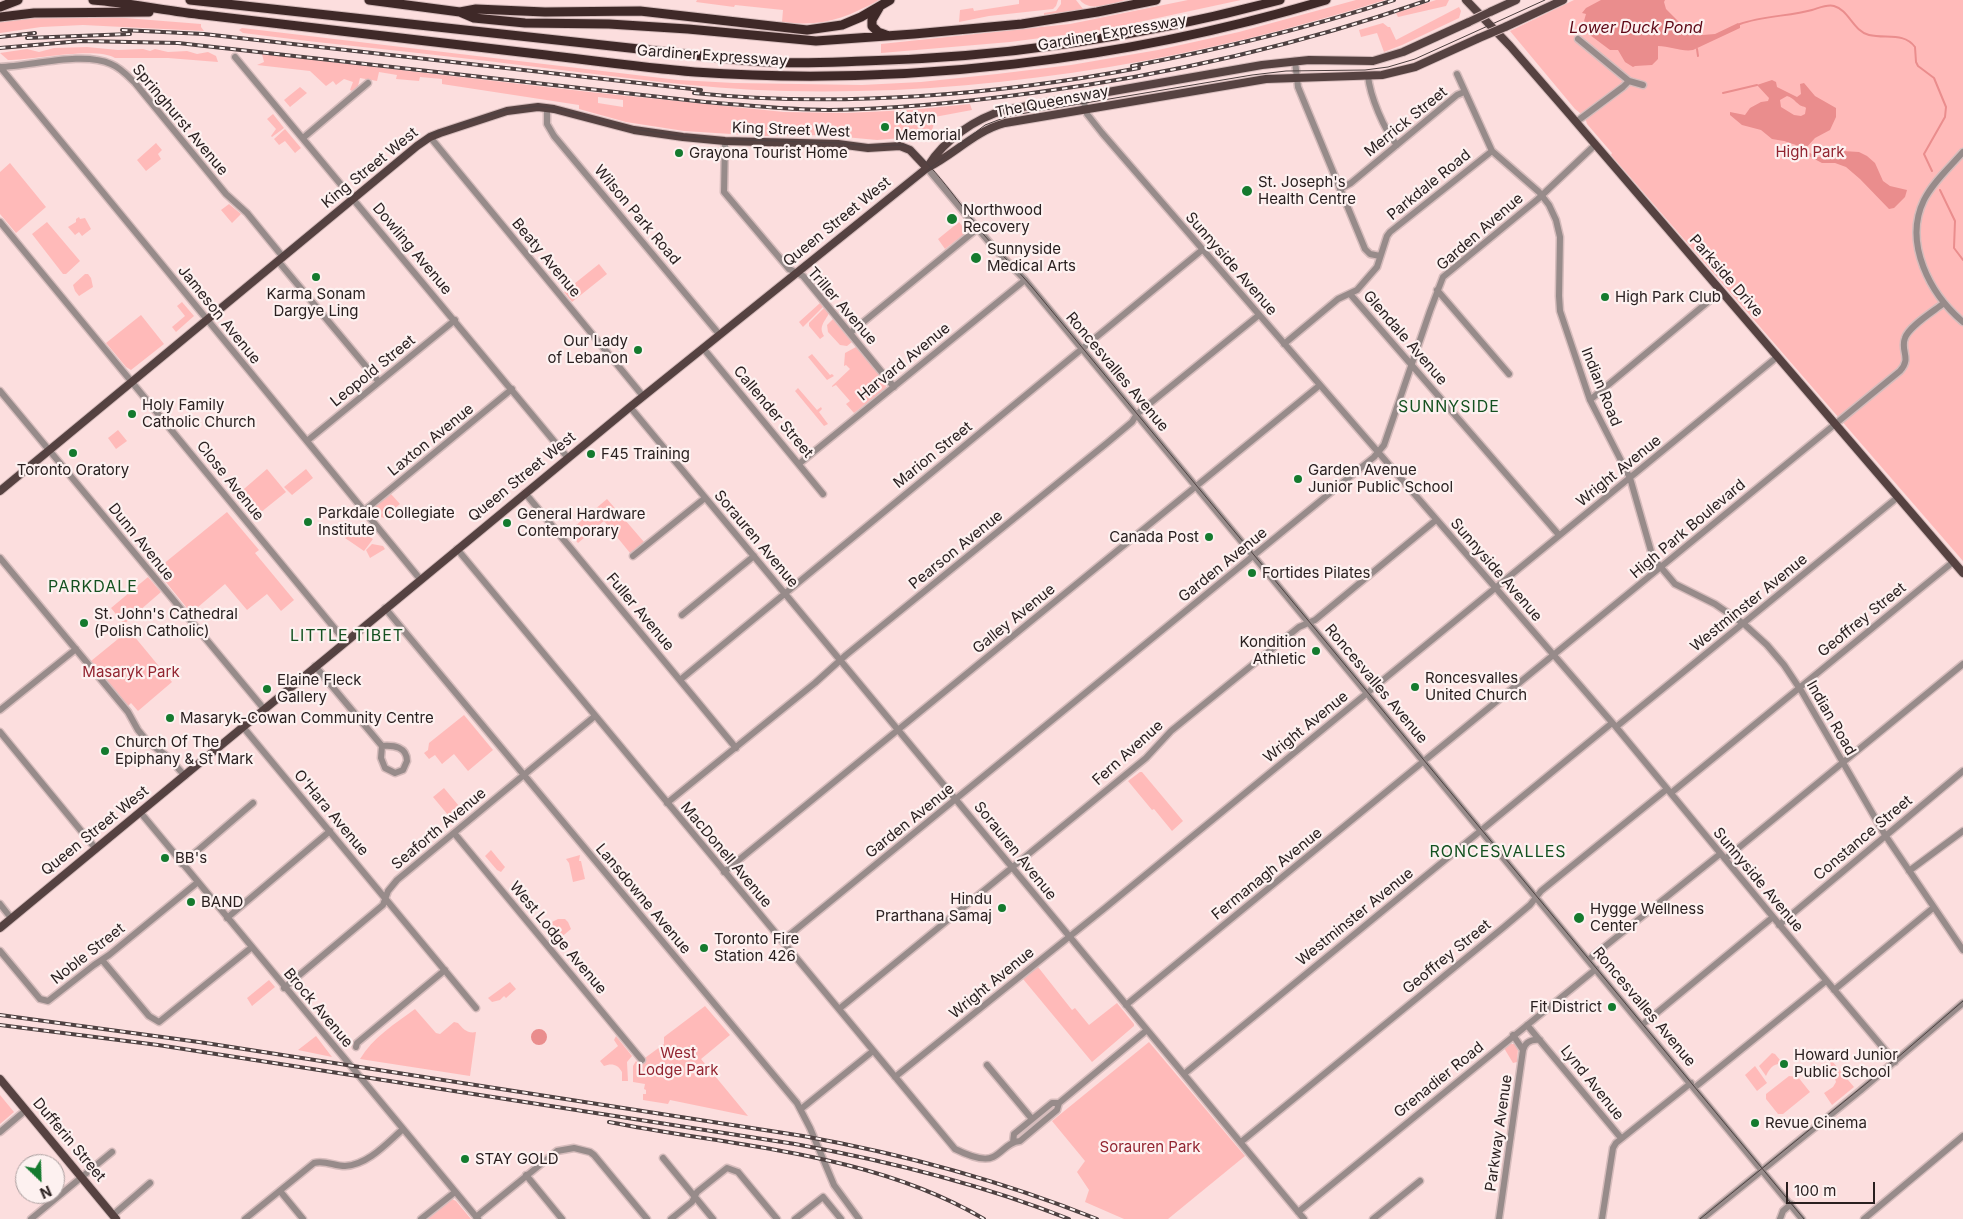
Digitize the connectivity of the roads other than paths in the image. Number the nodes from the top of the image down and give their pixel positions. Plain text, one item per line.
1 (18, 0) edge
2 (93, 0) edge
3 (190, 0) edge
4 (369, 0) edge
5 (890, 0) edge
6 (1156, 0) edge
7 (1280, 0) edge
8 (1326, 0) edge
9 (1466, 0) edge
10 (1516, 0) edge
11 (1563, 0) edge
12 (0, 6) edge
13 (880, 6) junction
14 (172, 11) junction
15 (460, 12) junction
16 (0, 17) edge
17 (892, 36) junction
18 (1578, 39) dead end
19 (235, 57) dead end
20 (1295, 61) junction
21 (0, 67) edge
22 (1457, 74) dead end
23 (1368, 76) junction
24 (1296, 77) junction
25 (1629, 80) junction
26 (368, 83) dead end
27 (1643, 85) dead end
28 (1464, 92) junction
29 (1082, 96) junction
30 (547, 108) junction
31 (1085, 108) junction
32 (1576, 122) junction
33 (430, 137) junction
34 (303, 138) junction
35 (725, 141) junction
36 (1396, 145) junction
37 (1595, 145) junction
38 (1492, 151) junction
39 (1963, 152) edge
40 (927, 168) junction
41 (1340, 189) junction
42 (1542, 195) junction
43 (354, 199) junction
44 (0, 222) edge
45 (977, 229) junction
46 (1202, 250) junction
47 (1380, 256) junction
48 (281, 259) junction
49 (796, 272) junction
50 (1025, 280) junction
51 (1437, 290) junction
52 (1721, 291) junction
53 (1350, 294) junction
54 (1944, 303) junction
55 (1259, 315) junction
56 (206, 319) junction
57 (455, 320) junction
58 (1963, 322) edge
59 (850, 333) junction
60 (719, 334) junction
61 (1284, 344) junction
62 (703, 348) junction
63 (1081, 349) junction
64 (1777, 356) junction
65 (1412, 366) junction
66 (1509, 374) dead end
67 (131, 381) junction
68 (379, 382) junction
69 (1320, 385) junction
70 (894, 387) junction
71 (512, 389) junction
72 (0, 391) edge
73 (643, 396) junction
74 (1590, 400) junction
75 (630, 407) junction
76 (1136, 416) junction
77 (1836, 424) junction
78 (307, 441) junction
79 (50, 450) junction
80 (1378, 453) junction
81 (568, 458) junction
82 (800, 463) junction
83 (1630, 478) junction
84 (1196, 487) junction
85 (0, 491) edge
86 (525, 493) junction
87 (824, 494) dead end
88 (1898, 497) junction
89 (705, 498) junction
90 (365, 510) junction
91 (1436, 520) junction
92 (1559, 535) junction
93 (457, 548) junction
94 (633, 556) dead end
95 (754, 556) junction
96 (1253, 556) junction
97 (0, 558) edge
98 (1953, 562) junction
99 (1661, 568) junction
100 (1963, 573) edge
101 (420, 579) junction
102 (1495, 588) junction
103 (785, 593) junction
104 (385, 608) junction
105 (682, 615) dead end
106 (1308, 623) junction
107 (1744, 624) junction
108 (345, 641) junction
109 (76, 648) junction
110 (1554, 655) junction
111 (840, 660) junction
112 (1963, 664) edge
113 (315, 666) junction
114 (680, 680) junction
115 (1799, 688) junction
116 (1367, 693) junction
117 (0, 710) edge
118 (264, 710) junction
119 (595, 716) junction
120 (1614, 725) junction
121 (243, 727) junction
122 (898, 730) junction
123 (0, 732) edge
124 (382, 746) junction
125 (736, 748) junction
126 (1424, 762) junction
127 (1842, 763) junction
128 (1963, 771) edge
129 (524, 774) junction
130 (184, 776) junction
131 (1669, 791) junction
132 (957, 799) junction
133 (253, 803) dead end
134 (667, 803) junction
135 (140, 812) junction
136 (1480, 830) junction
137 (330, 831) junction
138 (1963, 832) edge
139 (454, 833) junction
140 (1885, 835) junction
141 (96, 849) junction
142 (1720, 854) junction
143 (1725, 859) junction
144 (182, 864) junction
145 (1013, 868) junction
146 (1909, 871) junction
147 (724, 872) junction
148 (198, 882) junction
149 (1536, 897) junction
150 (386, 898) junction
151 (0, 904) edge
152 (1933, 908) junction
153 (1773, 917) junction
154 (12, 918) junction
155 (227, 918) junction
156 (1779, 925) junction
157 (0, 928) edge
158 (1069, 937) junction
159 (782, 941) junction
160 (252, 947) junction
161 (1963, 950) edge
162 (0, 951) edge
163 (102, 960) junction
164 (1588, 960) junction
165 (1596, 969) junction
166 (445, 970) junction
167 (1826, 981) junction
168 (284, 988) junction
169 (1834, 990) junction
170 (1963, 1002) edge
171 (1126, 1004) junction
172 (476, 1008) dead end
173 (839, 1009) junction
174 (1642, 1024) junction
175 (1527, 1025) junction
176 (1147, 1030) junction
177 (1514, 1035) junction
178 (1540, 1040) junction
179 (356, 1047) dead end
180 (1523, 1050) junction
181 (873, 1051) junction
182 (642, 1060) dead end
183 (1895, 1062) junction
184 (987, 1065) dead end
185 (1184, 1074) junction
186 (895, 1077) junction
187 (0, 1079) edge
188 (1692, 1086) junction
189 (1058, 1103) junction
190 (801, 1109) junction
191 (26, 1110) junction
192 (1032, 1119) junction
193 (403, 1129) junction
194 (0, 1132) edge
195 (1963, 1136) edge
196 (1621, 1138) junction
197 (1013, 1142) junction
198 (1241, 1142) junction
199 (112, 1152) dead end
200 (662, 1158) dead end
201 (1762, 1170) junction
202 (526, 1175) junction
203 (82, 1177) junction
204 (1420, 1181) dead end
205 (150, 1183) dead end
206 (280, 1191) junction
207 (455, 1192) junction
208 (695, 1197) junction
209 (1791, 1204) junction
210 (1298, 1212) junction
211 (114, 1217) edge
212 (477, 1218) edge
213 (31, 1219) edge
214 (245, 1219) edge
215 (303, 1219) edge
216 (422, 1219) edge
217 (562, 1219) edge
218 (647, 1219) edge
219 (671, 1219) edge
220 (713, 1219) edge
221 (777, 1219) edge
222 (795, 1219) edge
223 (841, 1219) edge
224 (859, 1219) edge
225 (1304, 1219) edge
226 (1373, 1219) edge
227 (1499, 1219) edge
228 (1602, 1219) edge
229 (1702, 1219) edge
230 (1780, 1219) edge
231 (1802, 1219) edge
232 (1864, 1219) edge

1 - 12 highway
2 - 14 highway, Gardiner Expressway
3 - 7 highway, Gardiner Expressway
4 - 15 highway
5 - 13 highway
6 - 17 highway
8 - 14 highway, Gardiner Expressway
9 - 32 main road, Parkside Drive
10 - 20 main road, The Queensway, bridge
11 - 23 main road, The Queensway, bridge
13 - 15 highway
13 - 17 highway
14 - 16 highway
15 - 17 highway
18 - 25 street
19 - 34 street, Dowling Avenue
20 - 24 street
20 - 29 main road, The Queensway
21 - 48 street, Springhurst Avenue
21 - 56 street, Jameson Avenue
22 - 28 street, Indian Road
23 - 24 main road, The Queensway
23 - 36 street
24 - 31 main road, The Queensway
24 - 41 street
25 - 27 street
25 - 32 street
26 - 34 street
28 - 36 street, Merrick Street
28 - 38 street, Indian Road
29 - 31 street, Sunnyside Avenue
29 - 40 main road, The Queensway
30 - 33 main road, King Street West
30 - 35 main road, King Street West
30 - 60 street, Wilson Park Road
31 - 40 main road, The Queensway
31 - 46 street, Sunnyside Avenue
32 - 37 main road, Parkside Drive
33 - 43 main road, King Street West
33 - 73 street, Beaty Avenue
34 - 43 street, Dowling Avenue
35 - 40 main road, King Street West
35 - 49 street, Triller Avenue
36 - 41 street, Merrick Street
37 - 42 street, Garden Avenue
37 - 52 main road, Parkside Drive
38 - 42 street, Indian Road
38 - 47 street, Parkdale Road
39 - 54 street
40 - 45 street, Roncesvalles Avenue
40 - 49 main road, Queen Street West
41 - 47 street
42 - 51 street, Garden Avenue
42 - 74 street, Indian Road
43 - 48 main road, King Street West
43 - 57 street, Dowling Avenue
44 - 67 street, Close Avenue
45 - 50 street, Roncesvalles Avenue
45 - 59 street
46 - 55 street, Sunnyside Avenue
46 - 63 street, Marion Street
47 - 53 street, Parkdale Road
48 - 56 main road, King Street West
48 - 68 street, Springhurst Avenue
49 - 59 street, Triller Avenue
49 - 60 main road, Queen Street West
50 - 63 street, Roncesvalles Avenue
50 - 70 street, Harvard Avenue
51 - 65 street, Garden Avenue
51 - 66 street
52 - 64 main road, Parkside Drive
52 - 74 street
53 - 61 street, Parkdale Road
53 - 65 street, Glendale Avenue
54 - 58 street
54 - 77 street, High Park Boulevard
55 - 61 street, Sunnyside Avenue
55 - 76 street, Pearson Avenue
56 - 67 main road, King Street West
56 - 78 street, Jameson Avenue
57 - 68 street, Leopold Street
57 - 71 street, Dowling Avenue
59 - 70 street, Triller Avenue
60 - 62 main road, Queen Street West
61 - 69 street, Sunnyside Avenue
62 - 73 main road, Queen Street West
62 - 82 street, Callender Street
63 - 76 street, Roncesvalles Avenue
63 - 103 street, Marion Street
64 - 77 main road, Parkside Drive
64 - 83 street, Wright Avenue
65 - 80 street, Garden Avenue
65 - 92 street, Glendale Avenue
67 - 79 main road, King Street West
67 - 108 street, Close Avenue
68 - 78 street, Leopold Street
69 - 80 street, Sunnyside Avenue
69 - 84 street, Galley Avenue
70 - 82 street, Harvard Avenue
71 - 81 street, Dowling Avenue
71 - 90 street, Laxton Avenue
72 - 79 street, Dunn Avenue
73 - 75 main road, Queen Street West
74 - 83 street, Indian Road
75 - 81 main road, Queen Street West
75 - 89 street, Sorauren Avenue
76 - 84 street, Roncesvalles Avenue
76 - 111 street, Pearson Avenue
77 - 88 main road, Parkside Drive
77 - 99 street, High Park Boulevard
78 - 90 street, Jameson Avenue
79 - 85 main road, King Street West
79 - 118 street, Dunn Avenue
80 - 91 street, Sunnyside Avenue
80 - 96 street, Garden Avenue
81 - 86 main road, Queen Street West
82 - 87 street, Callender Street
83 - 92 street, Wright Avenue
83 - 99 street, Indian Road
84 - 96 street, Roncesvalles Avenue
84 - 122 street, Galley Avenue
86 - 93 main road, Queen Street West
86 - 114 street, Fuller Avenue
88 - 98 main road, Parkside Drive
88 - 107 street, Westminster Avenue
89 - 94 street
89 - 95 street, Sorauren Avenue
90 - 101 street, Jameson Avenue
91 - 102 street, Sunnyside Avenue
91 - 106 street, Fern Avenue
92 - 102 street, Wright Avenue
93 - 101 main road, Queen Street West
93 - 119 street, MacDonell Avenue
95 - 103 street, Sorauren Avenue
95 - 105 street
96 - 106 street, Roncesvalles Avenue
96 - 132 street, Garden Avenue
97 - 109 street
98 - 100 main road, Parkside Drive
98 - 115 street, Geoffrey Street
99 - 107 street, Indian Road
99 - 110 street, High Park Boulevard
101 - 104 main road, Queen Street West
102 - 110 street, Sunnyside Avenue
102 - 116 street, Wright Avenue
103 - 111 street, Sorauren Avenue
103 - 114 street, Marion Street
104 - 108 main road, Queen Street West
104 - 129 street, Lansdowne Avenue
106 - 116 street, Roncesvalles Avenue
106 - 145 street, Fern Avenue
107 - 115 street, Indian Road
107 - 120 street, Westminster Avenue
108 - 113 main road, Queen Street West
109 - 117 street
109 - 130 street
110 - 120 street, Sunnyside Avenue
110 - 126 street, High Park Boulevard
111 - 122 street, Sorauren Avenue
111 - 125 street, Pearson Avenue
112 - 127 street
113 - 118 main road, Queen Street West
113 - 124 street
114 - 125 street, Fuller Avenue
115 - 127 street, Indian Road
115 - 131 street, Geoffrey Street
116 - 126 street, Roncesvalles Avenue
116 - 158 street, Wright Avenue
118 - 121 main road, Queen Street West
119 - 129 street, Seaforth Avenue
119 - 134 street, MacDonell Avenue
120 - 131 street, Sunnyside Avenue
120 - 136 street, Westminster Avenue
121 - 130 main road, Queen Street West
121 - 137 street, O'Hara Avenue
122 - 132 street, Sorauren Avenue
122 - 147 street, Galley Avenue
123 - 141 street
124 - 124 street
125 - 134 street, Pearson Avenue
126 - 136 street, Roncesvalles Avenue
126 - 171 street, Fermanagh Avenue
127 - 140 street, Indian Road
127 - 143 street
128 - 140 street, Constance Street
129 - 139 street, Seaforth Avenue
129 - 190 street, Lansdowne Avenue
130 - 135 main road, Queen Street West
131 - 142 street, Sunnyside Avenue
131 - 149 street, Geoffrey Street
132 - 145 street, Sorauren Avenue
132 - 159 street, Garden Avenue
133 - 144 street
134 - 147 street, MacDonell Avenue
135 - 141 main road, Queen Street West
135 - 144 street, Brock Avenue
136 - 149 street, Roncesvalles Avenue
136 - 185 street, Westminster Avenue
137 - 150 street, O'Hara Avenue
137 - 155 street
138 - 146 street
139 - 150 street, Seaforth Avenue
139 - 182 street, West Lodge Avenue
140 - 146 street, Indian Road
140 - 156 street, Constance Street
141 - 154 main road, Queen Street West
142 - 143 street, Sunnyside Avenue
142 - 164 street
143 - 153 street, Sunnyside Avenue
144 - 148 street, Brock Avenue
145 - 158 street, Sorauren Avenue
145 - 173 street, Fern Avenue
146 - 152 street, Indian Road
147 - 159 street, MacDonell Avenue
148 - 155 street, Brock Avenue
148 - 163 street, Noble Street
149 - 164 street, Roncesvalles Avenue
149 - 198 street, Geoffrey Street
150 - 166 street, O'Hara Avenue
150 - 168 street, Seaforth Avenue
151 - 154 street
152 - 161 street, Indian Road
152 - 169 street
153 - 156 street, Sunnyside Avenue
153 - 174 street
154 - 157 main road, Queen Street West
155 - 160 street, Brock Avenue
156 - 167 street, Sunnyside Avenue
158 - 171 street, Sorauren Avenue
158 - 186 street, Wright Avenue
159 - 173 street, MacDonell Avenue
160 - 163 street
160 - 168 street, Brock Avenue
162 - 163 street, Noble Street
164 - 165 street, Roncesvalles Avenue
165 - 174 street, Roncesvalles Avenue
165 - 175 street, Grenadier Road
166 - 172 street, O'Hara Avenue
166 - 179 street
167 - 169 street, Sunnyside Avenue
167 - 188 street
168 - 193 street, Brock Avenue
169 - 183 street, Sunnyside Avenue
170 - 183 street
171 - 176 street, Sorauren Avenue
173 - 181 street, MacDonell Avenue
174 - 188 street, Roncesvalles Avenue
175 - 177 street, Grenadier Road
175 - 178 street, Lynd Avenue
176 - 185 street, Sorauren Avenue
176 - 189 street
177 - 180 street
177 - 210 street, Grenadier Road
178 - 180 street
178 - 196 street, Lynd Avenue
180 - 227 street, Parkway Avenue
181 - 186 street, MacDonell Avenue
181 - 190 street
183 - 201 street
184 - 192 street
185 - 198 street, Sorauren Avenue
186 - 197 street, MacDonell Avenue
187 - 191 main road, Dufferin Street
188 - 196 street
188 - 201 street, Roncesvalles Avenue
189 - 192 street
189 - 197 street
190 - 224 street, Lansdowne Avenue
191 - 194 street
191 - 203 main road, Dufferin Street
192 - 197 street
193 - 206 street
193 - 207 street, Brock Avenue
195 - 232 street
196 - 228 street, Lynd Avenue
198 - 210 street, Sorauren Avenue
199 - 203 street
200 - 208 street
201 - 209 street, Roncesvalles Avenue
201 - 229 street
202 - 212 street
202 - 217 street
202 - 218 street
203 - 211 main road, Dufferin Street
203 - 213 street
204 - 226 street
205 - 211 street
206 - 214 street
206 - 215 street
207 - 212 street, Brock Avenue
207 - 216 street
208 - 219 street
208 - 220 street
208 - 221 street
209 - 230 street
209 - 231 street, Roncesvalles Avenue
210 - 225 street, Sorauren Avenue
222 - 223 street

